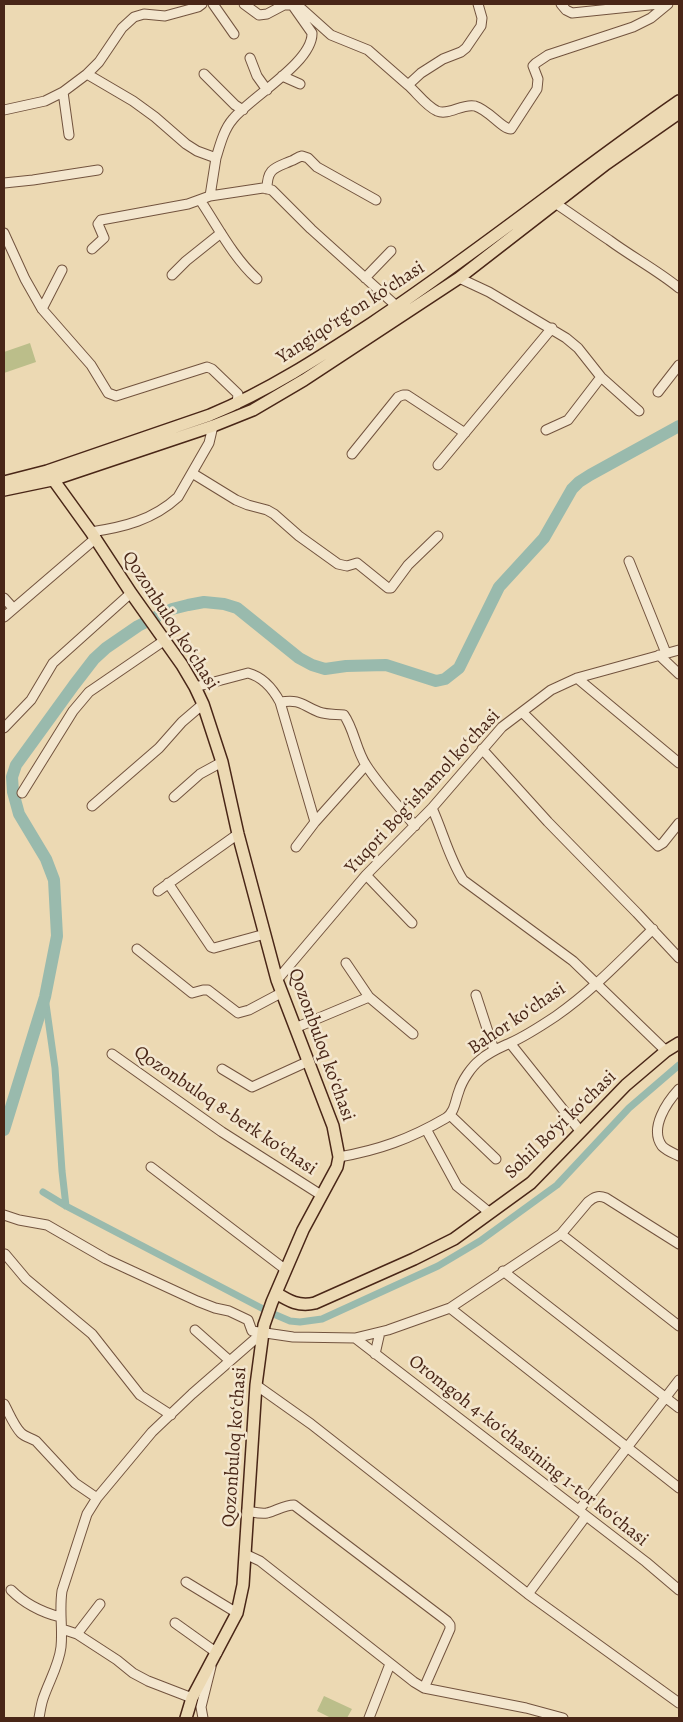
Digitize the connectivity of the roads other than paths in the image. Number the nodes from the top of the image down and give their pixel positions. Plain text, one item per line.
1 (202, 4) edge
2 (213, 4) edge
3 (244, 4) edge
4 (478, 4) edge
5 (561, 4) edge
6 (659, 4) edge
7 (668, 4) edge
8 (293, 5) junction
9 (234, 34) dead end
10 (250, 58) dead end
11 (87, 74) junction
12 (204, 74) dead end
13 (282, 76) junction
14 (300, 84) dead end
15 (408, 84) junction
16 (267, 90) junction
17 (63, 92) junction
18 (679, 101) edge
19 (4, 110) edge
20 (243, 110) junction
21 (679, 113) edge
22 (69, 135) dead end
23 (216, 158) junction
24 (98, 170) dead end
25 (4, 183) edge
26 (267, 189) junction
27 (210, 196) junction
28 (200, 200) junction
29 (376, 200) dead end
30 (555, 203) junction
31 (4, 233) edge
32 (221, 233) junction
33 (92, 249) dead end
34 (391, 251) dead end
35 (62, 270) dead end
36 (172, 275) dead end
37 (257, 278) dead end
38 (365, 278) junction
39 (459, 278) junction
40 (679, 288) edge
41 (394, 308) junction
42 (42, 309) junction
43 (552, 328) junction
44 (679, 364) edge
45 (601, 376) junction
46 (658, 392) dead end
47 (237, 404) junction
48 (639, 411) dead end
49 (213, 426) junction
50 (546, 430) dead end
51 (464, 433) junction
52 (352, 454) dead end
53 (438, 465) dead end
54 (192, 473) junction
55 (50, 475) junction
56 (4, 482) edge
57 (4, 490) edge
58 (94, 535) junction
59 (438, 536) dead end
60 (630, 561) dead end
61 (131, 593) junction
62 (4, 598) edge
63 (13, 608) junction
64 (4, 617) edge
65 (165, 640) junction
66 (679, 650) edge
67 (663, 654) junction
68 (679, 674) edge
69 (576, 678) junction
70 (195, 688) junction
71 (280, 702) junction
72 (202, 704) junction
73 (522, 712) junction
74 (4, 728) edge
75 (482, 749) junction
76 (222, 762) junction
77 (679, 763) edge
78 (366, 765) junction
79 (22, 792) dead end
80 (174, 797) dead end
81 (92, 806) dead end
82 (432, 808) junction
83 (315, 822) junction
84 (679, 823) edge
85 (415, 826) junction
86 (238, 834) junction
87 (296, 846) dead end
88 (366, 875) junction
89 (168, 883) junction
90 (158, 890) dead end
91 (412, 923) dead end
92 (653, 929) junction
93 (265, 934) junction
94 (137, 950) dead end
95 (679, 958) edge
96 (346, 963) dead end
97 (277, 980) junction
98 (597, 983) junction
99 (281, 994) junction
100 (476, 995) dead end
101 (369, 997) junction
102 (295, 1028) junction
103 (413, 1034) dead end
104 (510, 1043) junction
105 (679, 1043) edge
106 (494, 1050) junction
107 (666, 1051) junction
108 (112, 1054) dead end
109 (309, 1062) junction
110 (222, 1069) dead end
111 (679, 1089) edge
112 (450, 1115) junction
113 (426, 1129) junction
114 (581, 1132) junction
115 (679, 1156) edge
116 (339, 1157) junction
117 (496, 1159) dead end
118 (151, 1167) dead end
119 (321, 1195) junction
120 (490, 1213) junction
121 (4, 1215) edge
122 (561, 1234) junction
123 (679, 1244) edge
124 (5, 1254) dead end
125 (286, 1270) junction
126 (503, 1271) junction
127 (274, 1297) junction
128 (450, 1308) junction
129 (679, 1326) edge
130 (263, 1329) junction
131 (195, 1330) dead end
132 (380, 1332) junction
133 (355, 1338) junction
134 (376, 1354) junction
135 (230, 1361) junction
136 (679, 1380) edge
137 (256, 1385) junction
138 (665, 1397) junction
139 (4, 1404) edge
140 (679, 1408) edge
141 (170, 1415) junction
142 (627, 1446) junction
143 (679, 1488) edge
144 (97, 1498) junction
145 (247, 1511) junction
146 (582, 1513) junction
147 (245, 1554) junction
148 (186, 1582) dead end
149 (11, 1590) dead end
150 (679, 1590) edge
151 (528, 1594) junction
152 (100, 1604) dead end
153 (237, 1613) junction
154 (60, 1617) junction
155 (175, 1623) dead end
156 (62, 1629) junction
157 (77, 1634) junction
158 (215, 1657) junction
159 (390, 1664) junction
160 (424, 1688) junction
161 (192, 1698) junction
162 (679, 1703) edge
163 (39, 1718) edge
164 (186, 1718) edge
165 (202, 1718) edge
166 (368, 1718) edge
167 (563, 1718) edge

1 - 11 street
2 - 9 street
3 - 8 street
4 - 15 street
5 - 6 street
7 - 15 street
8 - 13 street
8 - 15 street
10 - 16 street
11 - 17 street
11 - 23 street
12 - 20 street
13 - 14 street
13 - 16 street
16 - 20 street
17 - 19 street
17 - 22 street
18 - 41 main road, Yangiqoʻrgʻon koʻchasi
20 - 23 street
21 - 30 main road, Yangiqoʻrgʻon koʻchasi
23 - 27 street
24 - 25 street
26 - 27 street
26 - 29 street
26 - 38 street
27 - 28 street
28 - 32 street
28 - 33 street
30 - 39 main road, Yangiqoʻrgʻon koʻchasi
30 - 40 street
31 - 42 street
32 - 36 street
32 - 37 street
34 - 38 street
35 - 42 street
38 - 41 street
39 - 43 street
39 - 49 main road, Yangiqoʻrgʻon koʻchasi
41 - 47 main road, Yangiqoʻrgʻon koʻchasi
42 - 47 street
43 - 45 street
43 - 51 street
44 - 46 street
45 - 48 street
45 - 50 street
47 - 55 main road, Yangiqoʻrgʻon koʻchasi
49 - 54 street
49 - 55 main road, Yangiqoʻrgʻon koʻchasi
51 - 52 street
51 - 53 street
54 - 58 street
54 - 59 street
55 - 56 main road, Yangiqoʻrgʻon koʻchasi
55 - 57 main road, Yangiqoʻrgʻon koʻchasi
55 - 58 main road, Qozonbuloq koʻchasi
58 - 61 main road, Qozonbuloq koʻchasi
58 - 63 street
60 - 67 street
61 - 65 main road, Qozonbuloq koʻchasi
61 - 74 street
62 - 63 street
63 - 64 street
65 - 70 main road, Qozonbuloq koʻchasi
65 - 79 street
66 - 67 street, Yuqori Bogʻishamol koʻchasi
67 - 68 street
67 - 69 street, Yuqori Bogʻishamol koʻchasi
69 - 73 street, Yuqori Bogʻishamol koʻchasi
69 - 77 street
70 - 71 street
70 - 72 main road, Qozonbuloq koʻchasi
71 - 78 street
71 - 83 street
72 - 76 main road, Qozonbuloq koʻchasi
72 - 81 street
73 - 75 street, Yuqori Bogʻishamol koʻchasi
73 - 84 street
75 - 82 street, Yuqori Bogʻishamol koʻchasi
75 - 92 street
76 - 80 street
76 - 86 main road, Qozonbuloq koʻchasi
78 - 83 street
78 - 85 street
82 - 85 street, Yuqori Bogʻishamol koʻchasi
82 - 98 street
83 - 87 street
85 - 88 street, Yuqori Bogʻishamol koʻchasi
86 - 89 street
86 - 93 main road, Qozonbuloq koʻchasi
88 - 91 street
88 - 97 street, Yuqori Bogʻishamol koʻchasi
89 - 90 street
89 - 93 street
92 - 95 street
92 - 98 street, Bahor koʻchasi
93 - 97 main road, Qozonbuloq koʻchasi
94 - 99 street
96 - 101 street
97 - 99 main road, Qozonbuloq koʻchasi
98 - 104 street, Bahor koʻchasi
98 - 107 street
99 - 102 main road, Qozonbuloq koʻchasi
100 - 106 street
101 - 102 street
101 - 103 street
102 - 109 main road, Qozonbuloq koʻchasi
104 - 106 street, Bahor koʻchasi
104 - 114 street
105 - 107 main road, Sohil Boʻyi koʻchasi
106 - 112 street, Bahor koʻchasi
107 - 114 main road, Sohil Boʻyi koʻchasi
108 - 119 street, Qozonbuloq 8-berk koʻchasi
109 - 110 street
109 - 116 main road, Qozonbuloq koʻchasi
111 - 115 street
112 - 113 street
112 - 117 street
113 - 116 street
113 - 120 street
114 - 120 main road, Sohil Boʻyi koʻchasi
116 - 119 main road, Qozonbuloq koʻchasi
118 - 125 street
119 - 125 main road, Qozonbuloq koʻchasi
120 - 127 main road, Sohil Boʻyi koʻchasi
121 - 130 street
122 - 123 street
122 - 126 street
122 - 129 street
124 - 141 street
125 - 127 main road, Qozonbuloq koʻchasi
126 - 128 street
126 - 138 street
127 - 130 main road, Qozonbuloq koʻchasi
128 - 132 street
128 - 142 street
130 - 133 street
130 - 135 street
130 - 137 main road, Qozonbuloq koʻchasi
131 - 135 street
132 - 133 street
132 - 134 street
133 - 134 street, Oromgoh 4-koʻchasining 1-tor koʻchasi
134 - 146 street, Oromgoh 4-koʻchasining 1-tor koʻchasi
135 - 141 street
136 - 138 street
137 - 145 main road, Qozonbuloq koʻchasi
137 - 151 street
138 - 140 street
138 - 142 street
139 - 144 street
141 - 144 street
142 - 143 street
142 - 146 street
144 - 154 street
145 - 147 main road, Qozonbuloq koʻchasi
145 - 160 street
146 - 150 street, Oromgoh 4-koʻchasining 1-tor koʻchasi
146 - 151 street
147 - 153 main road, Qozonbuloq koʻchasi
147 - 159 street
148 - 153 street
149 - 154 street
151 - 162 street
152 - 157 street
153 - 158 main road, Qozonbuloq koʻchasi
154 - 156 street
155 - 158 street
156 - 157 street
156 - 163 street
157 - 161 street
158 - 161 main road, Qozonbuloq koʻchasi
158 - 165 street
159 - 160 street
159 - 166 street
160 - 167 street
161 - 164 main road, Qozonbuloq koʻchasi

